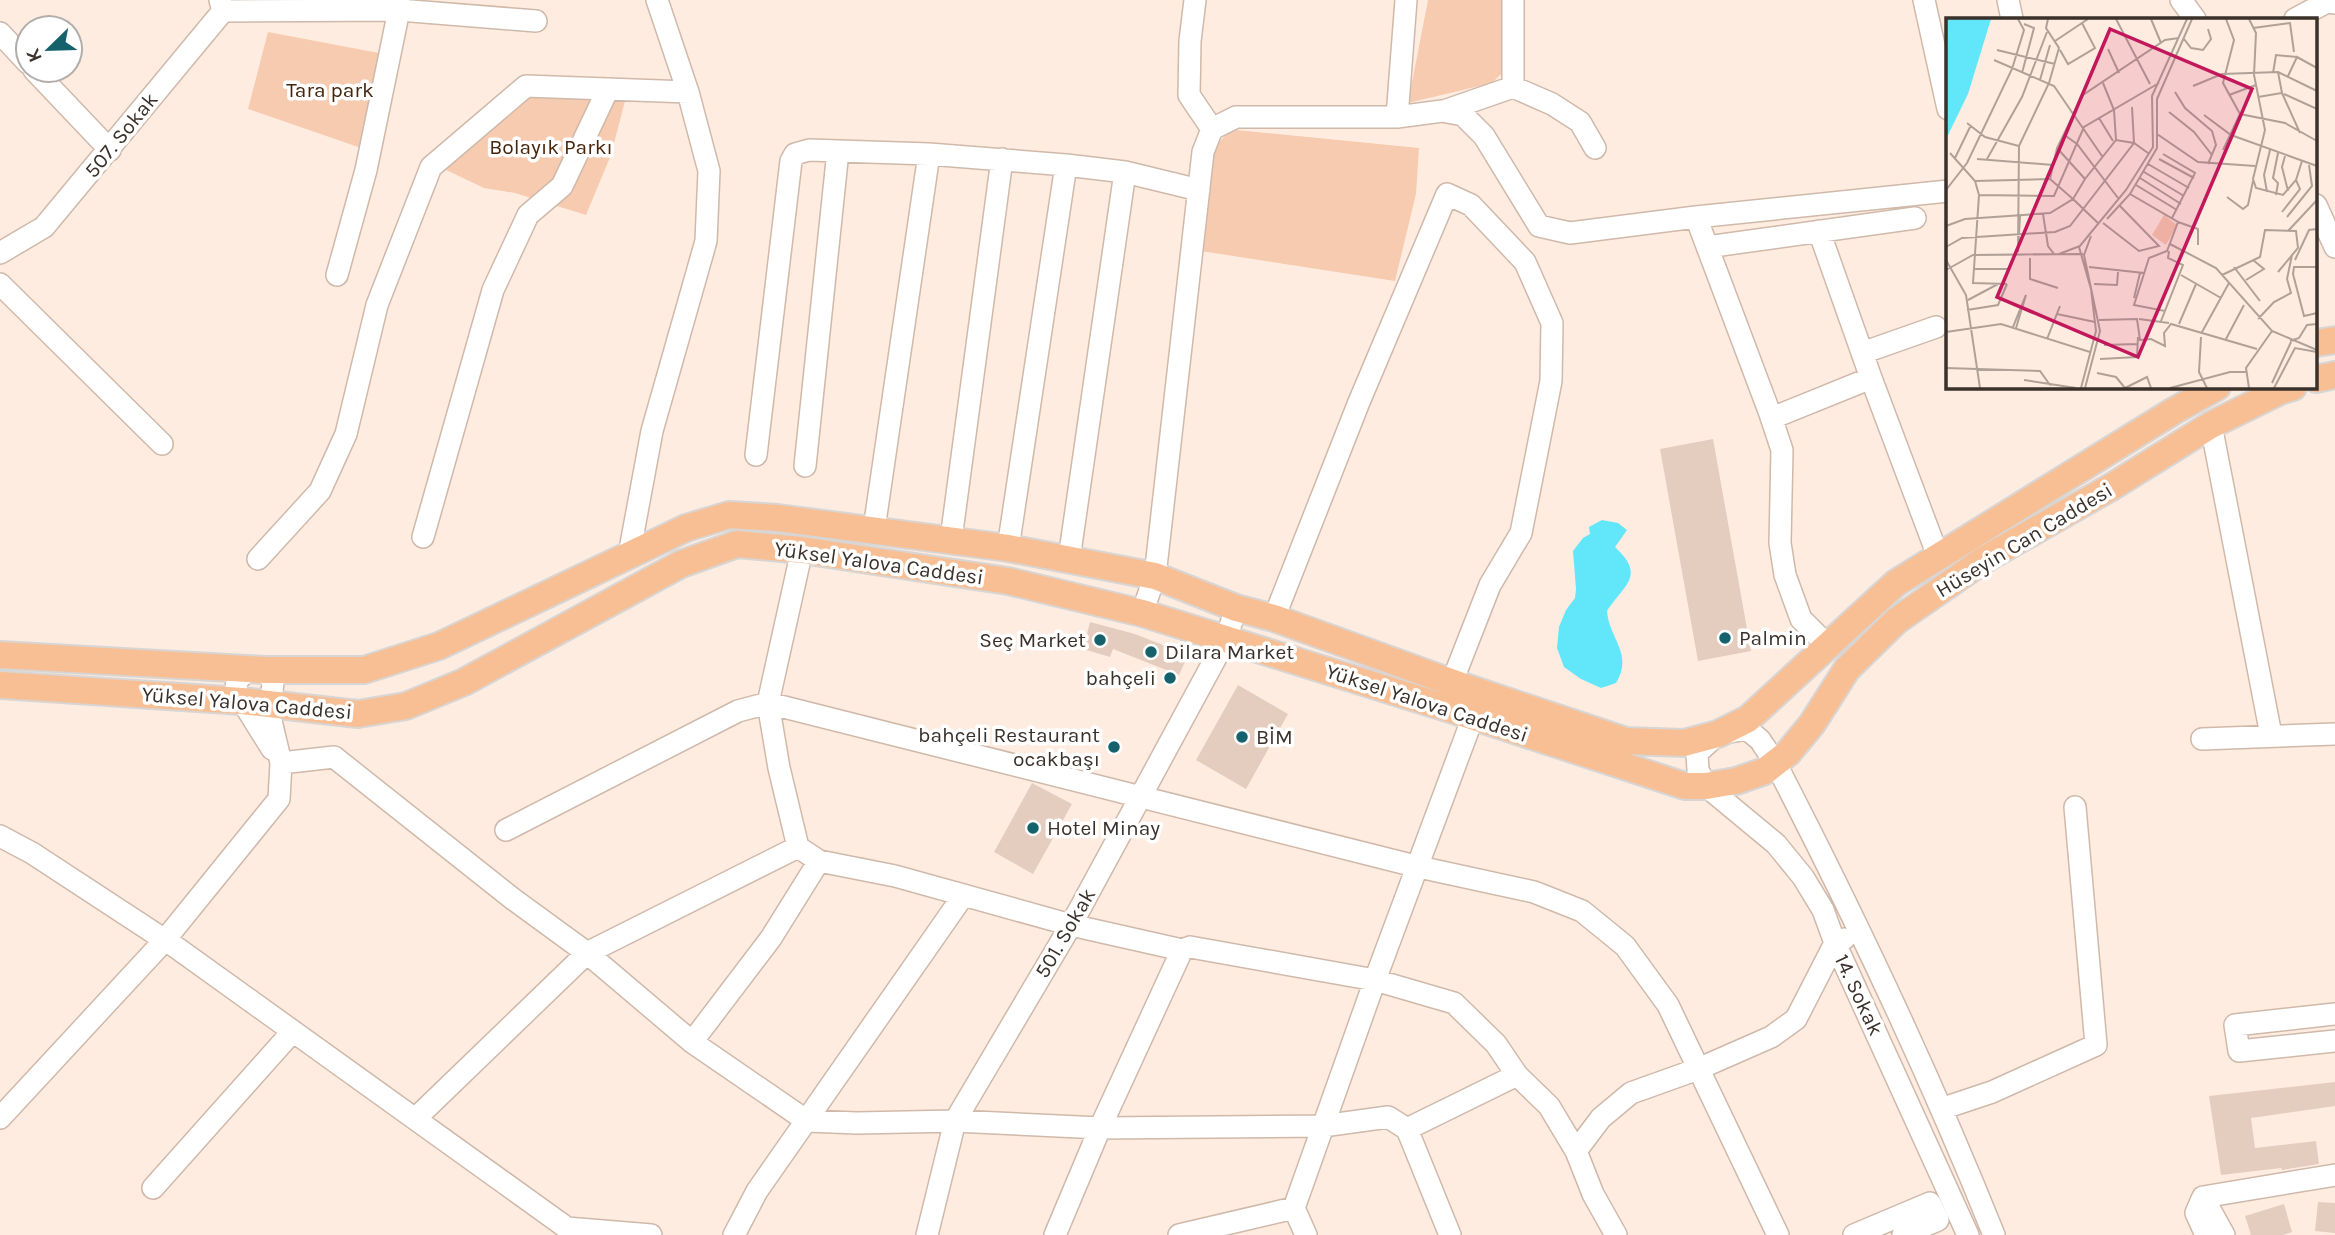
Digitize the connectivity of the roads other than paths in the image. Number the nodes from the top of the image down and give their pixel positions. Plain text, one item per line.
1 (657, 0) edge
2 (1195, 0) edge
3 (1406, 0) edge
4 (1513, 0) edge
5 (1924, 0) edge
6 (2008, 0) edge
7 (2181, 0) edge
8 (2335, 3) edge
9 (222, 5) edge
10 (399, 5) edge
11 (2012, 18) edge
12 (2194, 18) edge
13 (2297, 18) edge
14 (536, 21) dead end
15 (0, 33) edge
16 (14, 48) edge
17 (47, 84) edge
18 (1513, 87) junction
19 (608, 89) junction
20 (688, 92) junction
21 (1946, 100) edge
22 (1441, 111) junction
23 (1397, 117) junction
24 (1212, 129) junction
25 (1595, 148) dead end
26 (110, 150) junction
27 (838, 151) junction
28 (929, 154) junction
29 (1003, 159) junction
30 (1066, 165) junction
31 (1125, 172) junction
32 (1199, 190) junction
33 (1946, 191) edge
34 (2318, 209) edge
35 (1696, 217) junction
36 (1914, 218) dead end
37 (1819, 231) junction
38 (1707, 247) junction
39 (2335, 247) edge
40 (0, 253) edge
41 (337, 275) dead end
42 (0, 284) edge
43 (1936, 327) dead end
44 (1862, 353) junction
45 (1871, 378) junction
46 (2213, 388) edge
47 (2290, 388) edge
48 (2184, 395) edge
49 (1772, 418) junction
50 (2211, 425) junction
51 (162, 444) dead end
52 (756, 455) dead end
53 (805, 466) dead end
54 (874, 529) junction
55 (423, 537) dead end
56 (951, 539) junction
57 (1008, 548) junction
58 (802, 550) junction
59 (629, 555) junction
60 (1938, 556) junction
61 (258, 559) dead end
62 (1069, 559) junction
63 (1155, 576) junction
64 (1236, 608) junction
65 (1142, 613) junction
66 (1274, 618) junction
67 (1226, 639) junction
68 (1827, 645) junction
69 (0, 655) edge
70 (258, 670) junction
71 (1452, 682) junction
72 (0, 685) edge
73 (255, 703) junction
74 (768, 703) junction
75 (1474, 717) junction
76 (1748, 719) joint
77 (1812, 724) junction
78 (1718, 734) junction
79 (2335, 734) edge
80 (2271, 735) junction
81 (2202, 739) dead end
82 (281, 763) junction
83 (1770, 768) junction
84 (1706, 786) junction
85 (1142, 795) junction
86 (1798, 806) junction
87 (2075, 807) dead end
88 (506, 830) dead end
89 (0, 836) edge
90 (798, 847) junction
91 (819, 861) junction
92 (1419, 867) junction
93 (962, 896) junction
94 (1071, 925) junction
95 (1859, 932) junction
96 (164, 941) junction
97 (1835, 943) junction
98 (1182, 950) junction
99 (587, 953) junction
100 (1375, 979) junction
101 (2335, 1014) edge
102 (293, 1031) junction
103 (2335, 1041) edge
104 (692, 1042) junction
105 (1698, 1069) junction
106 (1517, 1075) junction
107 (1941, 1109) junction
108 (0, 1118) edge
109 (415, 1119) junction
110 (807, 1121) junction
111 (955, 1121) junction
112 (1323, 1126) junction
113 (1100, 1128) junction
114 (1407, 1129) junction
115 (1576, 1151) junction
116 (2335, 1175) edge
117 (153, 1188) dead end
118 (2203, 1197) junction
119 (1294, 1208) junction
120 (651, 1235) edge
121 (734, 1235) edge
122 (926, 1235) edge
123 (1055, 1235) edge
124 (1181, 1235) edge
125 (1306, 1235) edge
126 (1450, 1235) edge
127 (1616, 1235) edge
128 (1778, 1235) edge
129 (1854, 1235) edge
130 (1903, 1235) edge
131 (1968, 1235) edge
132 (1994, 1235) edge
133 (2206, 1235) edge
134 (2224, 1235) edge

1 - 20 street
2 - 24 street
3 - 23 street
4 - 18 street
5 - 21 street
6 - 11 street
7 - 12 street
8 - 13 street
9 - 10 street
9 - 26 street, 507. Sokak
10 - 14 street
10 - 41 street
15 - 16 street
17 - 26 street
18 - 22 street
18 - 25 street
19 - 20 street
19 - 55 street
19 - 61 street
20 - 59 street
22 - 23 street
22 - 35 street
23 - 24 street
24 - 32 street
26 - 40 street, 507. Sokak
27 - 28 street
27 - 52 street
27 - 53 street
28 - 29 street
28 - 54 street
29 - 30 street
29 - 56 street
30 - 31 street
30 - 57 street
31 - 32 street
31 - 62 street
32 - 63 street
33 - 35 street
34 - 39 street
35 - 38 street
36 - 37 street
37 - 38 street
37 - 44 street
38 - 49 street
42 - 51 street
43 - 44 street
44 - 45 street
45 - 49 street
45 - 60 street
46 - 48 main road, Hüseyin Can Caddesi
47 - 50 main road, Hüseyin Can Caddesi
48 - 60 main road, Hüseyin Can Caddesi
49 - 68 street
50 - 77 main road, Hüseyin Can Caddesi
50 - 80 street
54 - 56 main road, Yüksel Yalova Caddesi
54 - 59 main road, Yüksel Yalova Caddesi
56 - 57 main road, Yüksel Yalova Caddesi
57 - 62 main road, Yüksel Yalova Caddesi
58 - 65 main road, Yüksel Yalova Caddesi
58 - 73 main road, Yüksel Yalova Caddesi
58 - 74 street
59 - 70 main road, Yüksel Yalova Caddesi
60 - 68 main road, Hüseyin Can Caddesi
62 - 63 main road, Yüksel Yalova Caddesi
63 - 64 main road, Yüksel Yalova Caddesi
63 - 65 street
64 - 66 main road, Yüksel Yalova Caddesi
64 - 67 street, 501. Sokak
65 - 67 main road, Yüksel Yalova Caddesi
66 - 71 main road, Yüksel Yalova Caddesi
66 - 71 street
67 - 75 main road, Yüksel Yalova Caddesi
67 - 85 street, 501. Sokak
68 - 76 main road, Hüseyin Can Caddesi
69 - 70 main road, Yüksel Yalova Caddesi
70 - 73 street
70 - 73 street
71 - 78 main road, Yüksel Yalova Caddesi
72 - 73 main road, Yüksel Yalova Caddesi
73 - 82 street
74 - 85 street
74 - 88 street
74 - 90 street
75 - 84 main road, Yüksel Yalova Caddesi
75 - 92 street
76 - 78 main road, Yüksel Yalova Caddesi
77 - 83 main road, Hüseyin Can Caddesi
77 - 86 street
78 - 83 street, 14. Sokak
78 - 84 street
79 - 80 street
80 - 81 street
82 - 96 street
82 - 99 street
83 - 84 main road, Yüksel Yalova Caddesi
83 - 86 street, 14. Sokak
84 - 97 street, 14. Sokak
85 - 92 street
85 - 94 street, 501. Sokak
86 - 95 street, 14. Sokak
87 - 107 street
89 - 96 street
90 - 91 street
90 - 99 street
91 - 93 street
91 - 104 street
92 - 100 street
92 - 105 street
93 - 94 street
93 - 110 street
94 - 98 street
94 - 111 street, 501. Sokak
95 - 97 street
95 - 107 street, 14. Sokak
96 - 102 street
96 - 108 street
97 - 105 street
97 - 131 street, 14. Sokak
98 - 100 street
98 - 113 street
99 - 104 street
99 - 109 street
100 - 106 street
100 - 112 street
101 - 103 street
102 - 109 street
102 - 117 street
104 - 110 street
105 - 115 street
105 - 128 street
106 - 114 street
106 - 115 street
107 - 132 street, 14. Sokak
109 - 120 street
110 - 111 street
110 - 121 street
111 - 113 street
111 - 122 street, 501. Sokak
112 - 113 street
112 - 114 street
112 - 119 street
113 - 123 street
114 - 126 street
115 - 127 street
116 - 118 street
118 - 133 street
118 - 134 street
119 - 124 street
119 - 125 street
129 - 130 street

